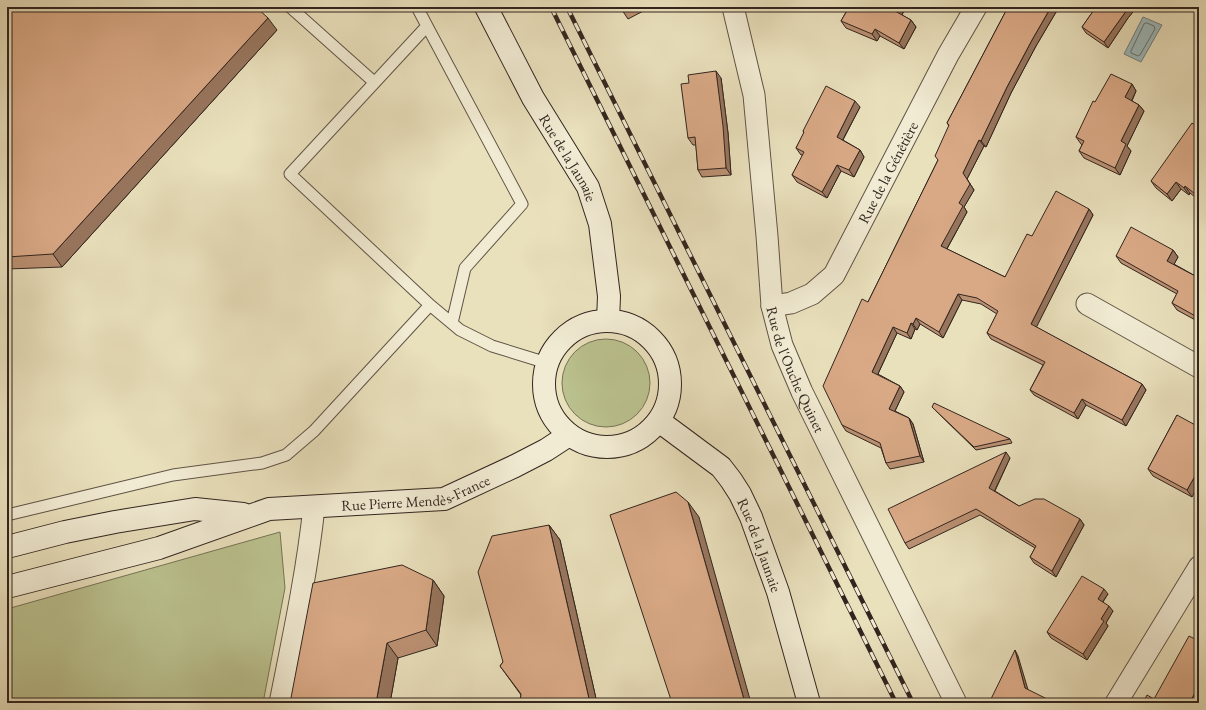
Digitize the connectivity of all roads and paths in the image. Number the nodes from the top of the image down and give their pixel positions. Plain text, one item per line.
1 (290, 7) edge
2 (417, 7) edge
3 (486, 7) edge
4 (733, 7) edge
5 (976, 7) edge
6 (427, 26) junction
7 (374, 82) junction
8 (1087, 304) dead end
9 (430, 305) junction
10 (772, 306) junction
11 (608, 321) junction
12 (452, 323) junction
13 (547, 363) junction
14 (1199, 367) edge
15 (659, 421) junction
16 (569, 435) junction
17 (314, 507) junction
18 (7, 515) edge
19 (250, 515) junction
20 (7, 547) edge
21 (1199, 567) edge
22 (7, 587) edge
23 (280, 703) edge
24 (809, 703) edge
25 (956, 703) edge
26 (1116, 703) edge

1 - 7 lane
2 - 6 lane
3 - 11 main road, Rue de la Jaunaie
4 - 10 street, Rue de l'Ouche Quinet
5 - 10 street, Rue de la Génêtière
6 - 7 lane
6 - 12 lane
7 - 9 lane
8 - 14 street
9 - 12 lane
9 - 18 lane
10 - 25 street, Rue de l'Ouche Quinet
11 - 13 main road
11 - 15 main road
12 - 13 lane
13 - 16 main road
15 - 16 main road
15 - 24 main road, Rue de la Jaunaie
16 - 17 main road, Rue Pierre Mendès-France
17 - 19 main road, Rue Pierre Mendès-France
17 - 23 street
19 - 20 main road, Rue Pierre Mendès-France
19 - 22 main road, Rue Pierre Mendès-France
21 - 26 street

